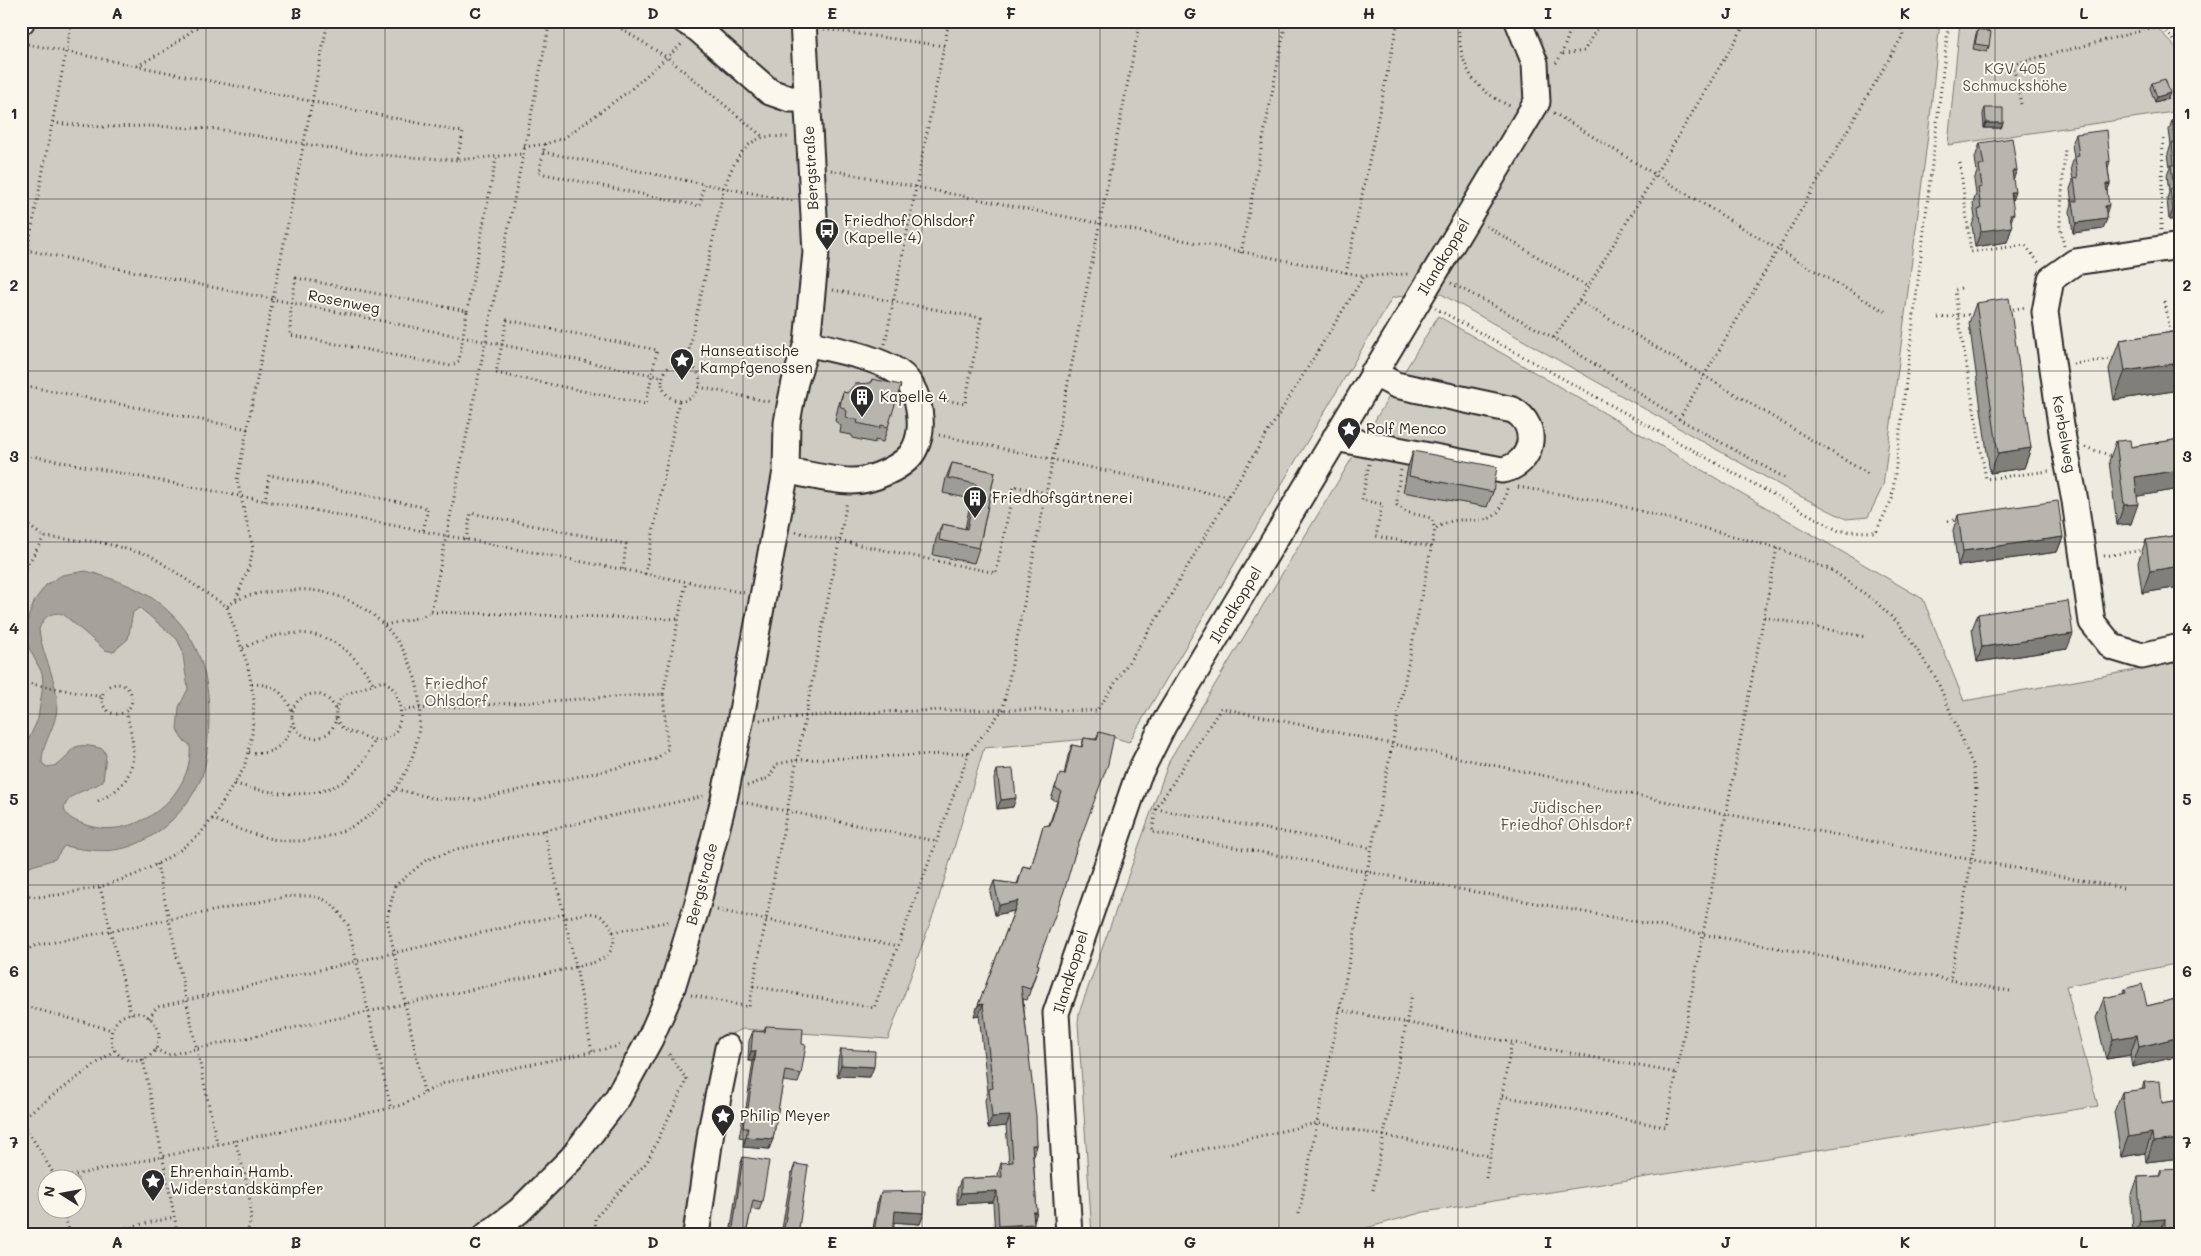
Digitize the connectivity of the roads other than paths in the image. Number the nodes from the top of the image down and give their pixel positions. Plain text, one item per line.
1 (1518, 21) edge
2 (803, 24) edge
3 (692, 25) edge
4 (806, 99) junction
5 (2172, 247) edge
6 (807, 344) junction
7 (1373, 373) junction
8 (1336, 438) junction
9 (786, 471) junction
10 (2180, 648) edge
11 (728, 1048) dead end
12 (487, 1235) edge
13 (696, 1235) edge
14 (1069, 1235) edge

1 - 7 street, Ilandkoppel
2 - 4 street, Bergstraße
3 - 4 street
4 - 6 street, Bergstraße
5 - 10 street, Kerbelweg
6 - 9 street, Bergstraße
6 - 9 street
7 - 8 street, Ilandkoppel
7 - 8 street
8 - 14 street, Ilandkoppel
9 - 12 street, Bergstraße
11 - 13 street

